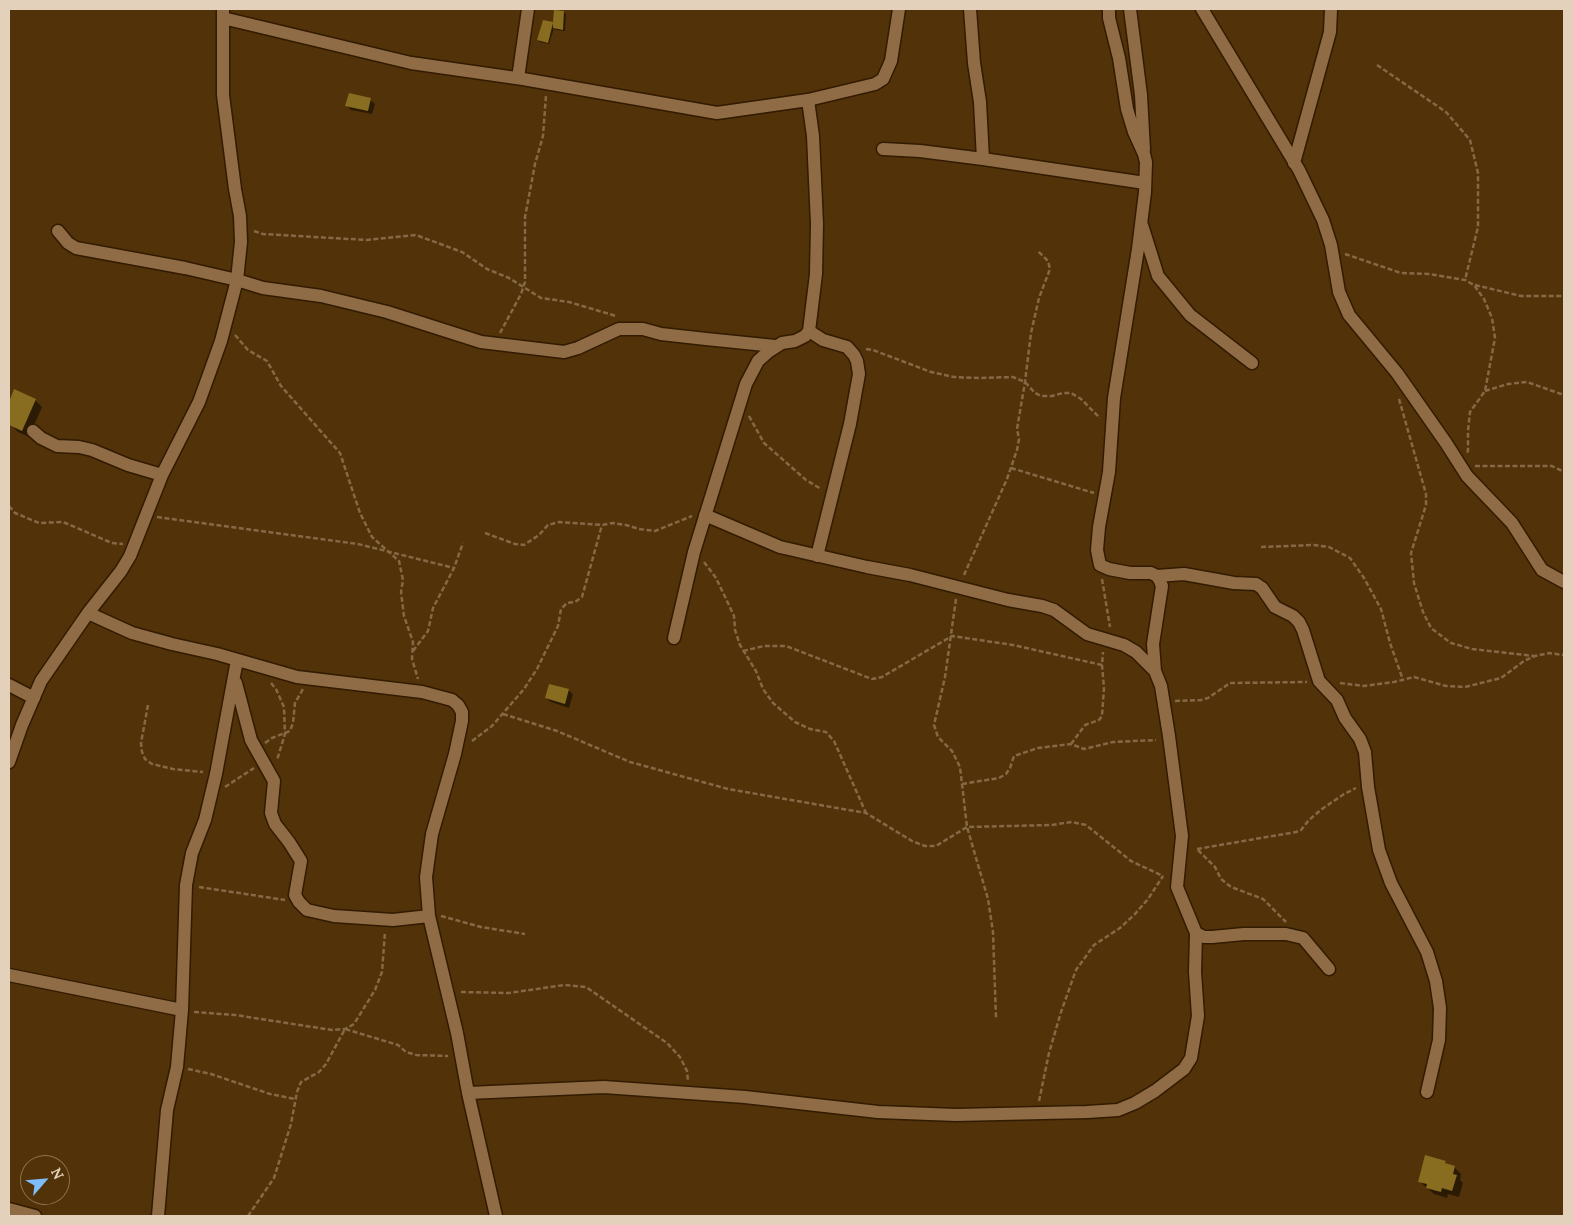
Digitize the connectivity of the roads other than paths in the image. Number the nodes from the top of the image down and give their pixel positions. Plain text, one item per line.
1 (528, 9) edge
2 (899, 9) edge
3 (970, 9) edge
4 (1109, 9) edge
5 (1130, 9) edge
6 (1202, 9) edge
7 (1331, 9) edge
8 (223, 13) edge
9 (518, 78) junction
10 (808, 100) junction
11 (884, 149) dead end
12 (1144, 154) junction
13 (983, 159) junction
14 (1294, 162) junction
15 (1145, 183) junction
16 (1141, 220) junction
17 (58, 231) dead end
18 (237, 280) junction
19 (809, 331) junction
20 (775, 346) junction
21 (1252, 363) dead end
22 (33, 431) dead end
23 (162, 475) junction
24 (705, 513) junction
25 (818, 556) junction
26 (1157, 576) junction
27 (1564, 582) edge
28 (88, 613) junction
29 (674, 638) dead end
30 (237, 660) junction
31 (1156, 671) junction
32 (234, 676) junction
33 (9, 685) edge
34 (34, 698) junction
35 (9, 762) edge
36 (429, 916) junction
37 (1196, 933) junction
38 (1329, 969) dead end
39 (9, 975) edge
40 (182, 1010) junction
41 (1427, 1092) dead end
42 (468, 1093) junction
43 (9, 1209) edge
44 (35, 1216) edge
45 (158, 1216) edge
46 (496, 1216) edge

1 - 9 street
2 - 10 street
3 - 13 street
4 - 12 street
5 - 12 street
6 - 14 street
7 - 14 street
8 - 9 street
8 - 18 street
9 - 10 street
10 - 19 street
11 - 13 street
12 - 15 street
13 - 15 street
14 - 27 street
15 - 16 street
16 - 21 street
16 - 26 street
17 - 18 street
18 - 20 street
18 - 23 street
19 - 20 street
19 - 25 street
20 - 24 street
22 - 23 street
23 - 28 street
24 - 25 street
24 - 29 street
25 - 31 street
26 - 31 street
26 - 41 street
28 - 30 street
28 - 34 street
30 - 32 street
30 - 36 street
31 - 37 street
32 - 36 street
32 - 40 street
33 - 34 street
34 - 35 street
36 - 42 street
37 - 38 street
37 - 42 street
39 - 40 street
40 - 45 street
42 - 46 street
43 - 44 street

